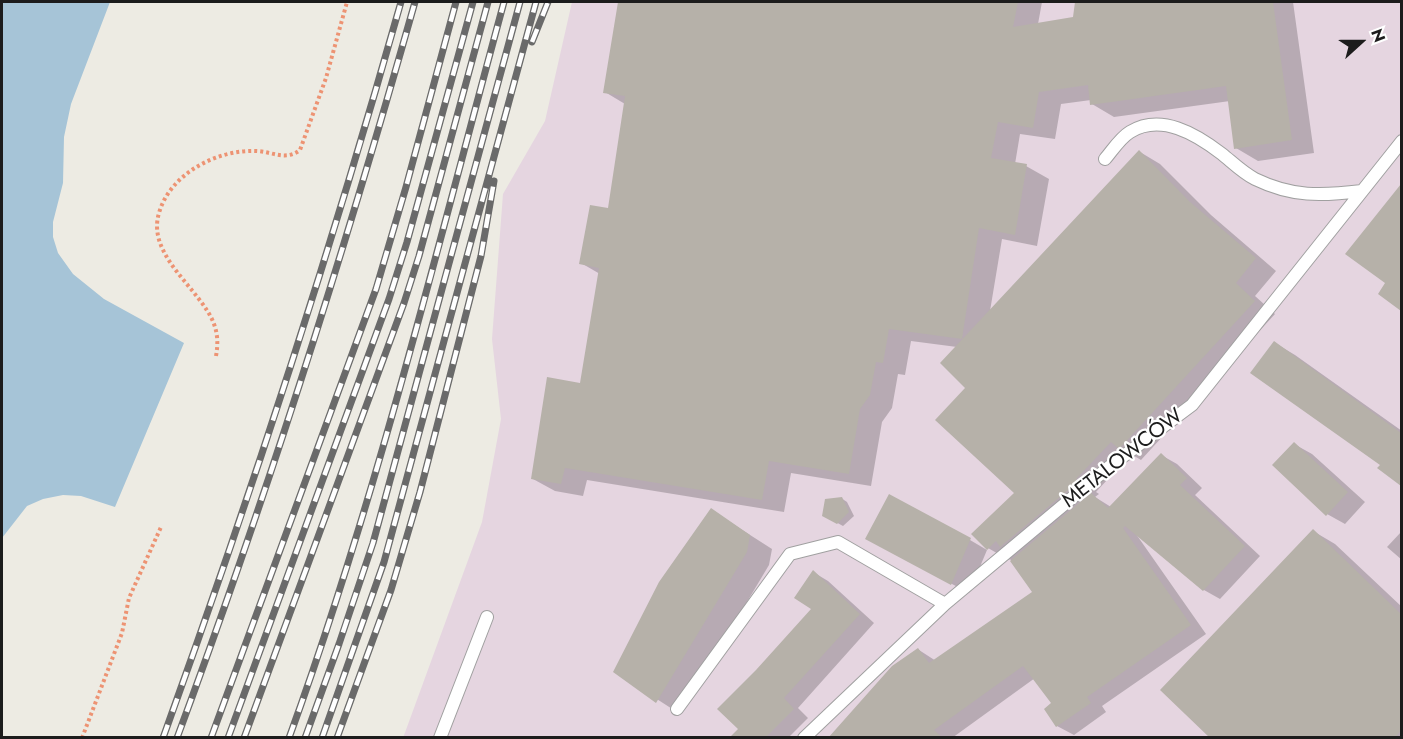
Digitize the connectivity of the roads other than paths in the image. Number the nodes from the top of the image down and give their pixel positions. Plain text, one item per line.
1 (1401, 141) edge
2 (1104, 159) dead end
3 (1362, 191) junction
4 (945, 604) junction
5 (487, 617) dead end
6 (678, 710) dead end
7 (440, 738) edge
8 (804, 738) edge

1 - 3 lane, METALOWCÓW
2 - 3 lane
3 - 4 lane, METALOWCÓW
4 - 6 lane
4 - 8 lane, METALOWCÓW
5 - 7 lane

